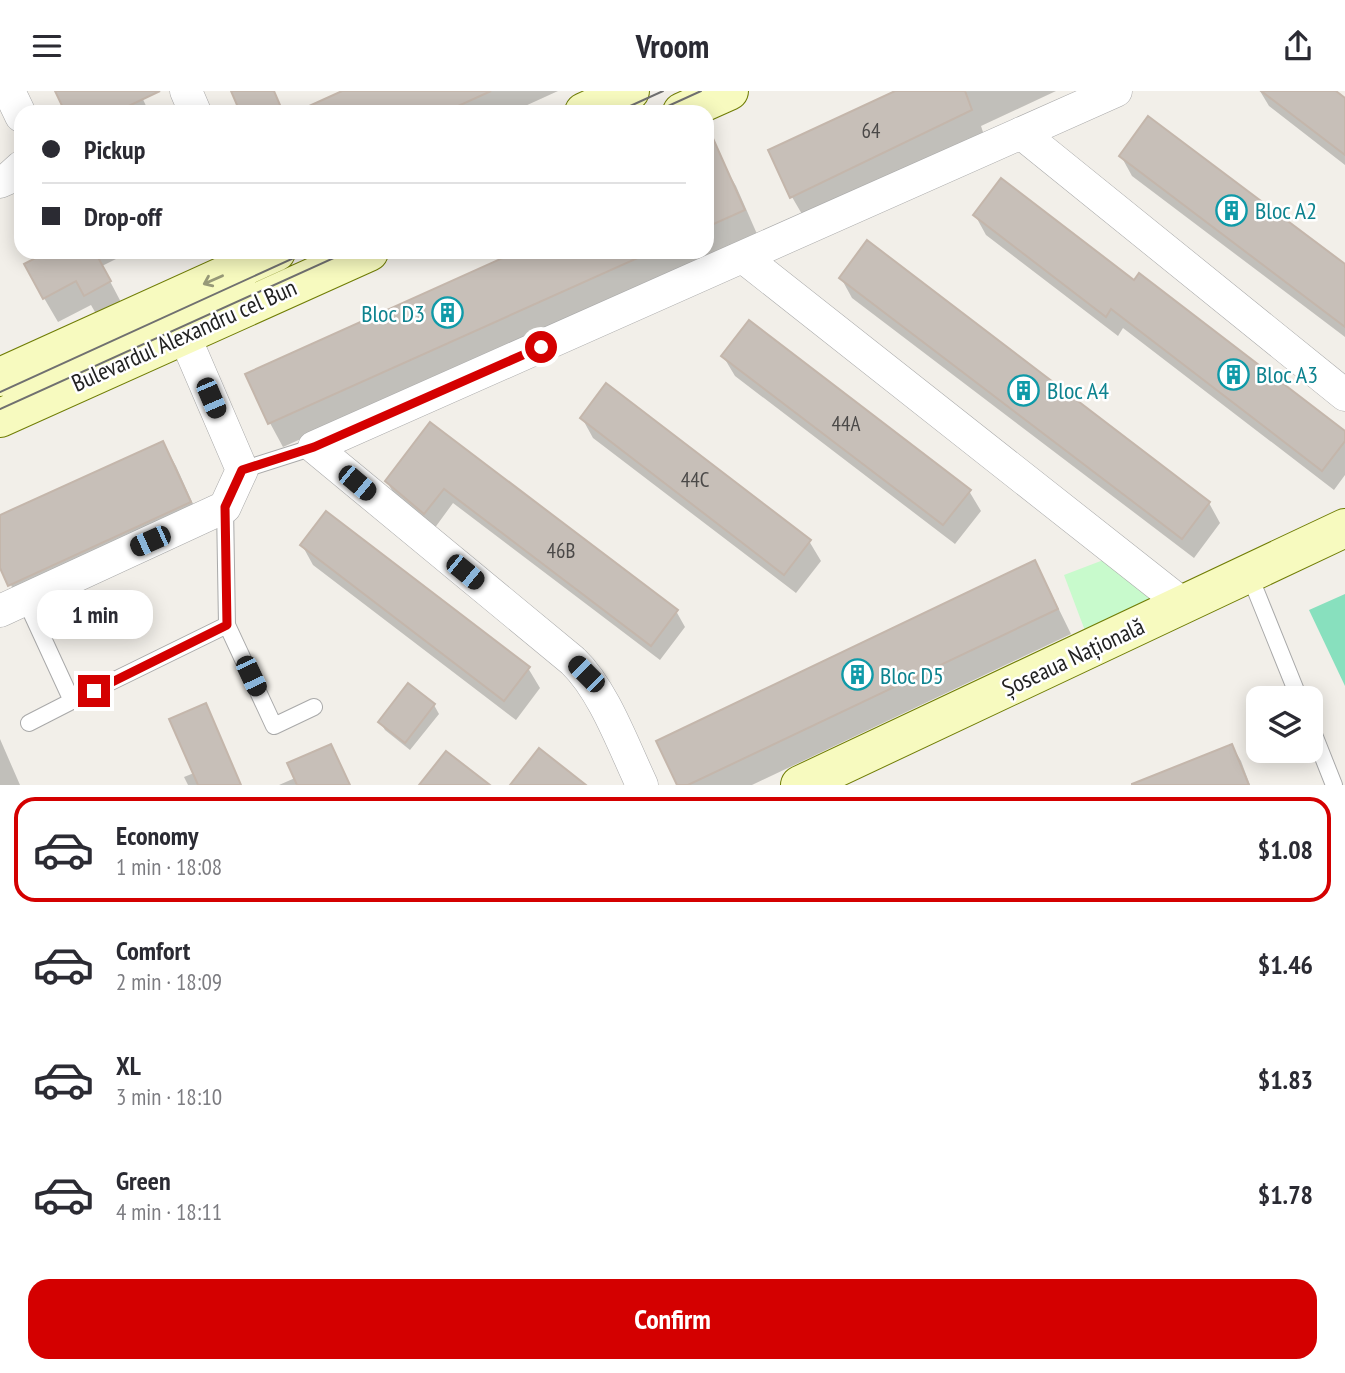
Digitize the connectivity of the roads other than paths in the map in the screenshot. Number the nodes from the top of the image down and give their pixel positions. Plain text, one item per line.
1 (630, 91) edge
2 (729, 91) edge
3 (1116, 91) edge
4 (599, 105) edge
5 (698, 105) edge
6 (1021, 133) junction
7 (743, 257) junction
8 (254, 259) edge
9 (264, 259) edge
10 (353, 259) edge
11 (273, 295) junction
12 (184, 335) junction
13 (0, 377) edge
14 (1345, 395) edge
15 (0, 418) edge
16 (314, 447) junction
17 (242, 470) junction
18 (225, 507) junction
19 (1345, 528) edge
20 (1248, 573) junction
21 (13, 605) edge
22 (1184, 605) junction
23 (227, 625) junction
24 (1294, 686) edge
25 (72, 701) junction
26 (314, 707) dead end
27 (29, 723) dead end
28 (1323, 757) edge
29 (642, 785) edge
30 (800, 785) edge
31 (1334, 785) edge

1 - 4 main road
2 - 5 main road
3 - 6 street
6 - 7 street
6 - 14 street
7 - 16 street
7 - 22 street
8 -> 13 main road, Bulevardul Alexandru cel Bun
9 - 11 street
10 - 11 main road, Bulevardul Alexandru cel Bun
11 - 12 main road, Bulevardul Alexandru cel Bun
12 - 15 main road, Bulevardul Alexandru cel Bun
12 - 17 street
16 - 17 lane
16 - 29 street
17 - 18 street
18 - 21 street
18 - 23 lane
19 - 20 main road, Șoseaua Națională
20 - 22 main road, Șoseaua Națională
20 - 24 lane
21 - 25 lane
22 - 30 main road, Șoseaua Națională
23 - 25 lane
23 - 26 lane
25 - 27 lane
28 - 31 lane

